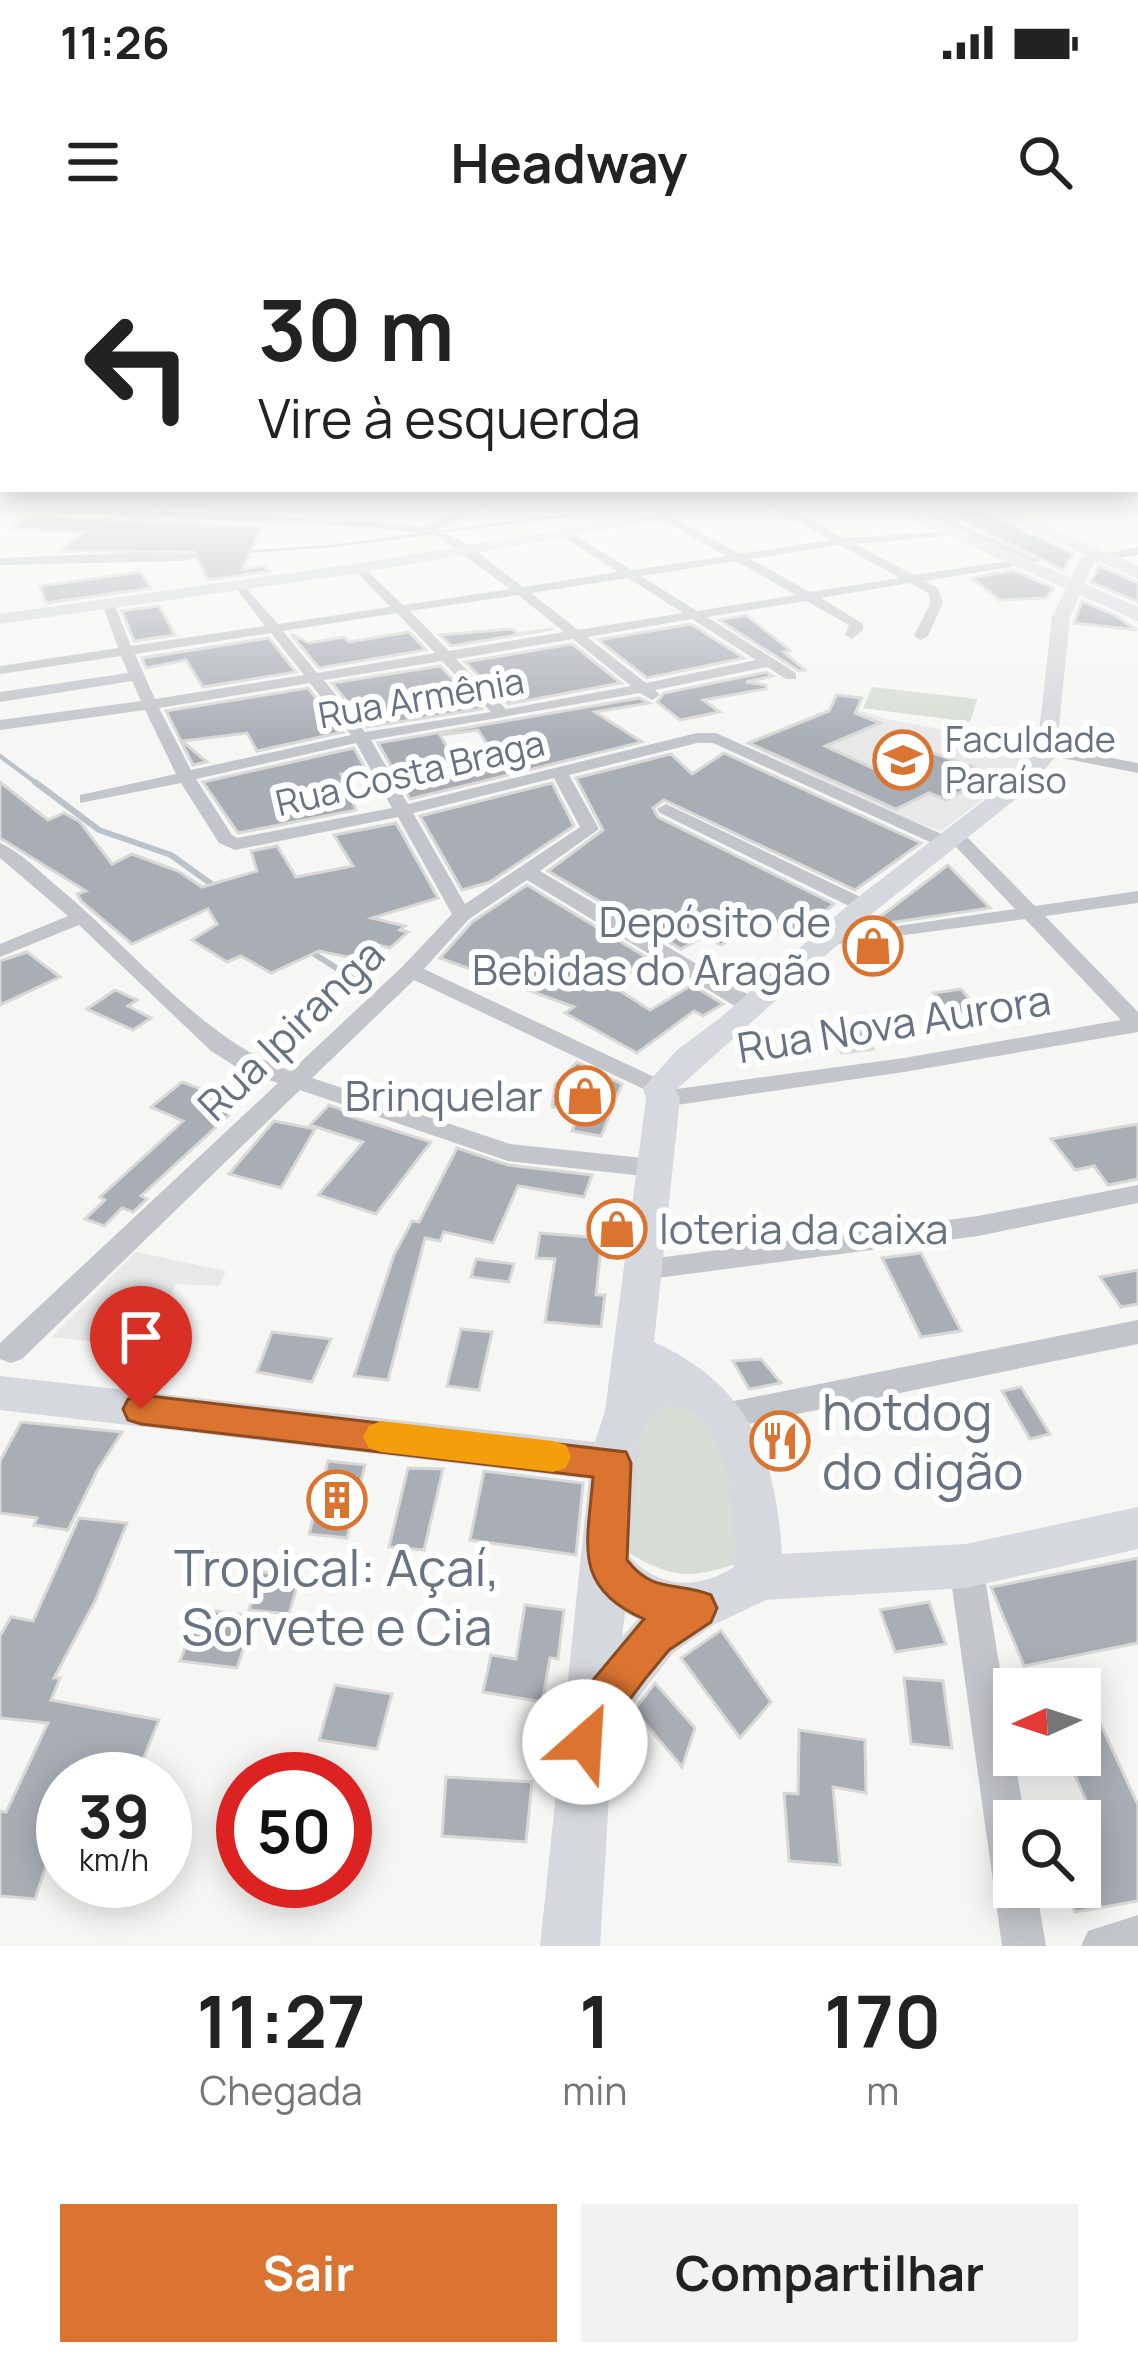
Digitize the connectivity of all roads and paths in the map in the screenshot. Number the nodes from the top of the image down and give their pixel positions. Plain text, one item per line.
1 (249, 583) edge
2 (375, 583) edge
3 (513, 583) edge
4 (575, 583) edge
5 (648, 583) edge
6 (777, 583) edge
7 (898, 583) edge
8 (918, 583) edge
9 (1062, 583) edge
10 (1075, 583) edge
11 (239, 584) junction
12 (1073, 587) junction
13 (524, 591) junction
14 (804, 598) junction
15 (108, 603) junction
16 (402, 610) junction
17 (696, 614) junction
18 (1138, 615) edge
19 (0, 619) edge
20 (277, 629) junction
21 (574, 634) junction
22 (852, 635) dead end
23 (920, 636) dead end
24 (126, 651) junction
25 (444, 656) junction
26 (769, 662) junction
27 (0, 670) edge
28 (136, 676) junction
29 (791, 676) dead end
30 (314, 677) junction
31 (647, 692) junction
32 (0, 697) edge
33 (148, 705) junction
34 (502, 714) junction
35 (3, 725) edge
36 (361, 737) junction
37 (1048, 751) junction
38 (1138, 768) edge
39 (559, 772) junction
40 (183, 777) junction
41 (86, 799) dead end
42 (666, 809) dead end
43 (402, 811) junction
44 (953, 840) junction
45 (0, 850) edge
46 (529, 873) junction
47 (1138, 897) edge
48 (864, 906) junction
49 (1032, 914) junction
50 (461, 915) junction
51 (82, 917) junction
52 (821, 943) junction
53 (0, 951) edge
54 (411, 970) junction
55 (751, 1006) junction
56 (1138, 1024) edge
57 (293, 1079) junction
58 (661, 1094) junction
59 (652, 1168) junction
60 (1138, 1194) edge
61 (642, 1270) junction
62 (1138, 1331) edge
63 (634, 1350) junction
64 (3, 1360) edge
65 (714, 1407) junction
66 (626, 1410) junction
67 (613, 1463) junction
68 (1138, 1528) edge
69 (607, 1565) junction
70 (966, 1565) junction
71 (758, 1578) junction
72 (697, 1608) junction
73 (588, 1719) junction
74 (1001, 1800) edge
75 (1018, 1908) edge
76 (1138, 1937) edge
77 (570, 1946) edge
78 (1024, 1946) edge
79 (1103, 1946) edge

1 - 11 main road
2 - 16 street
3 - 13 street
4 - 13 street
5 - 17 street
6 - 14 street
7 - 14 street
8 - 23 street
9 - 12 main road
10 - 12 main road
11 - 15 main road
11 - 20 street
12 - 18 main road
12 - 37 main road
13 - 16 street
13 - 21 street
14 - 17 street
14 - 22 street
15 - 19 main road
15 - 24 street
16 - 20 street
16 - 25 street
17 - 21 street
17 - 26 street
20 - 24 street
20 - 30 street
21 - 25 street
21 - 31 street
24 - 27 street
24 - 28 street
25 - 30 street
25 - 34 street
26 - 29 street
26 - 31 street, Rua Armênia
28 - 32 street
28 - 33 street
30 - 33 street
30 - 36 street
31 - 34 street, Rua Armênia
33 - 35 street
33 - 40 street
34 - 36 street, Rua Armênia
36 - 40 street, Rua Armênia
36 - 43 street
37 - 38 street
37 - 44 main road
39 - 43 street, Rua Costa Braga
39 - 44 street, Rua Costa Braga
39 - 46 street, Rua Ipiranga
40 - 41 street, Rua Armênia
40 - 43 street, Rua Costa Braga
42 - 48 street
43 - 50 street
44 - 48 main road
44 - 49 street
45 - 51 street
46 - 50 street, Rua Ipiranga
46 - 55 street
47 - 49 street
48 - 52 main road
49 - 52 street
49 - 56 street
50 - 54 street, Rua Ipiranga
51 - 53 street
51 - 57 street
52 - 55 main road
54 - 57 street, Rua Ipiranga
54 - 58 street
55 - 58 main road
56 - 58 street, Rua Nova Aurora
57 - 59 street
57 - 64 street, Rua Ipiranga
58 - 59 main road
59 - 61 main road
60 - 61 street
61 - 63 main road
62 - 65 street
63 - 65 main road
63 - 66 main road
64 - 67 main road
65 - 66 main road
65 - 71 main road
66 - 67 main road
67 - 69 main road
68 - 70 main road
69 - 72 main road
69 - 73 main road
70 - 71 main road
70 - 74 street
71 - 72 main road
72 - 73 main road
73 - 77 main road
75 - 78 street
76 - 79 street

